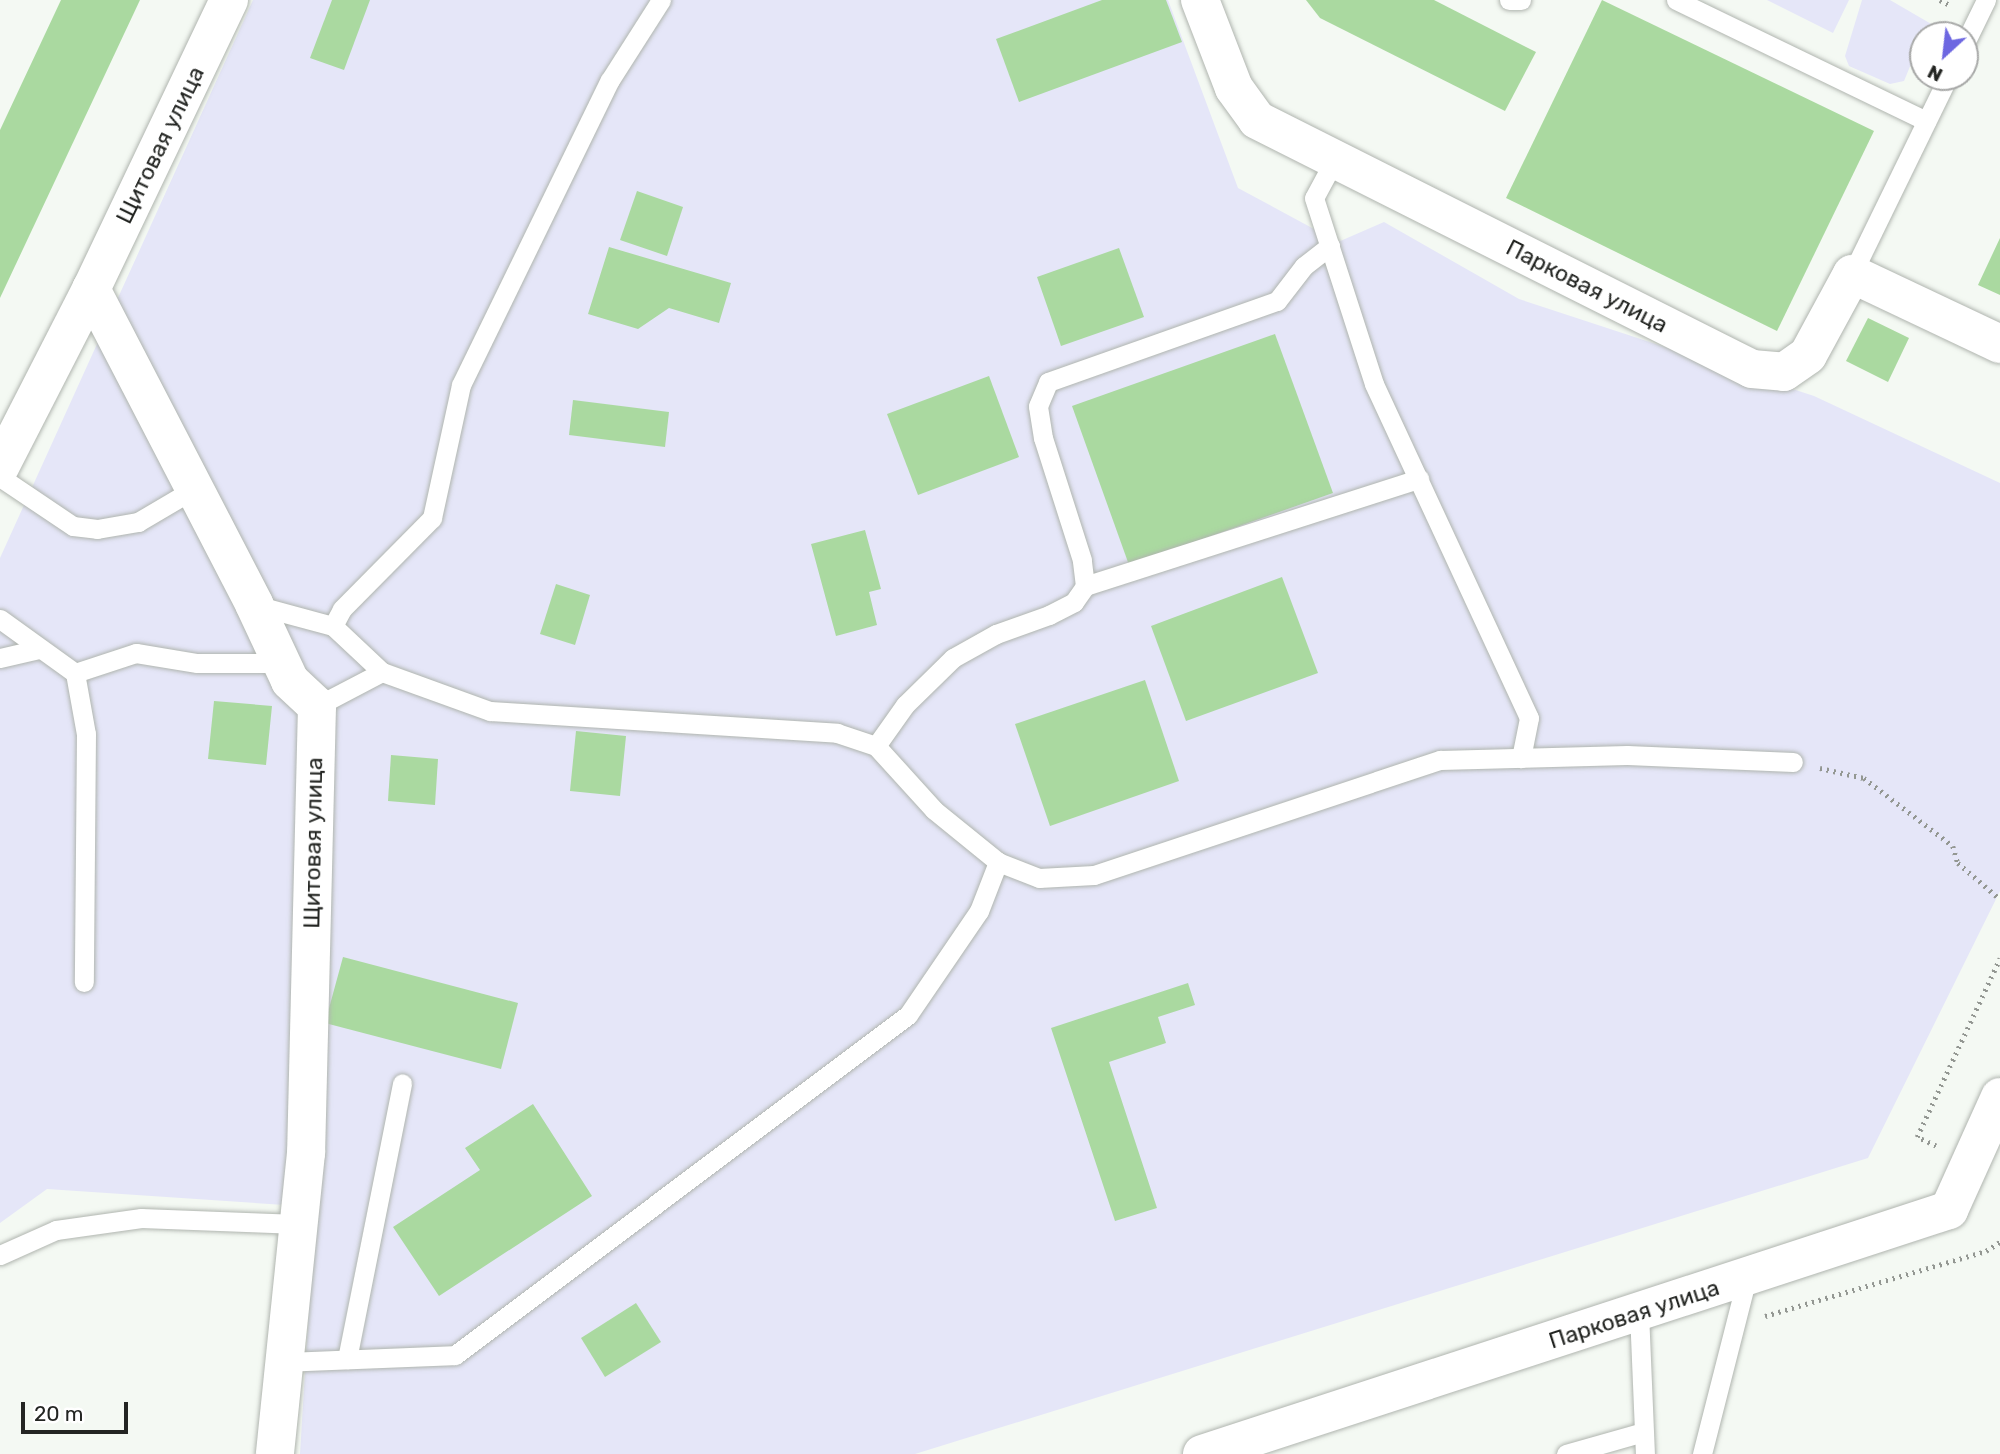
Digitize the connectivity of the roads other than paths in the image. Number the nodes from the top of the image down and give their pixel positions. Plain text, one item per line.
1 (229, 0) edge
2 (661, 0) edge
3 (1200, 0) edge
4 (1509, 0) edge
5 (1521, 0) edge
6 (1676, 0) edge
7 (1986, 0) edge
8 (1976, 21) edge
9 (1941, 91) edge
10 (1926, 121) junction
11 (1335, 159) junction
12 (1330, 246) junction
13 (1852, 274) junction
14 (90, 289) junction
15 (2000, 344) edge
16 (0, 467) edge
17 (0, 477) edge
18 (1419, 479) junction
19 (194, 489) junction
20 (1085, 586) junction
21 (254, 604) junction
22 (0, 619) edge
23 (333, 626) junction
24 (39, 649) junction
25 (0, 658) edge
26 (281, 663) junction
27 (382, 672) junction
28 (75, 673) junction
29 (317, 706) junction
30 (876, 746) junction
31 (1521, 758) junction
32 (1793, 762) road end
33 (998, 862) junction
34 (84, 982) dead end
35 (402, 1083) dead end
36 (2000, 1097) edge
37 (298, 1224) junction
38 (0, 1255) edge
39 (1747, 1278) junction
40 (1639, 1312) junction
41 (347, 1359) junction
42 (284, 1362) junction
43 (1643, 1432) junction
44 (275, 1454) edge
45 (1202, 1454) edge
46 (1566, 1454) edge
47 (1645, 1454) edge
48 (1702, 1454) edge

1 - 14 street, Щитовая улица
2 - 23 lane
3 - 11 street, Парковая улица
4 - 5 lane
6 - 10 lane
7 - 8 lane
9 - 10 lane
10 - 13 lane
11 - 12 lane
11 - 13 street, Парковая улица
12 - 18 lane
12 - 20 lane
13 - 15 street
14 - 16 street, Щитовая улица
14 - 19 street
17 - 19 lane
18 - 20 lane
18 - 31 lane
19 - 21 street
20 - 30 lane
21 - 23 lane
21 - 26 street
22 - 24 lane
23 - 27 lane
24 - 25 lane
24 - 28 lane
26 - 28 lane
26 - 29 street
27 - 29 lane
27 - 30 lane
28 - 34 lane
29 - 37 street, Щитовая улица
30 - 33 lane
31 - 32 lane
31 - 33 lane
33 - 41 lane
35 - 41 lane
36 - 39 street, Парковая улица
37 - 38 lane
37 - 42 street, Щитовая улица
39 - 40 street, Парковая улица
39 - 48 lane
40 - 43 lane
40 - 45 street, Парковая улица
41 - 42 lane
42 - 44 street, Щитовая улица
43 - 46 lane
43 - 47 lane

